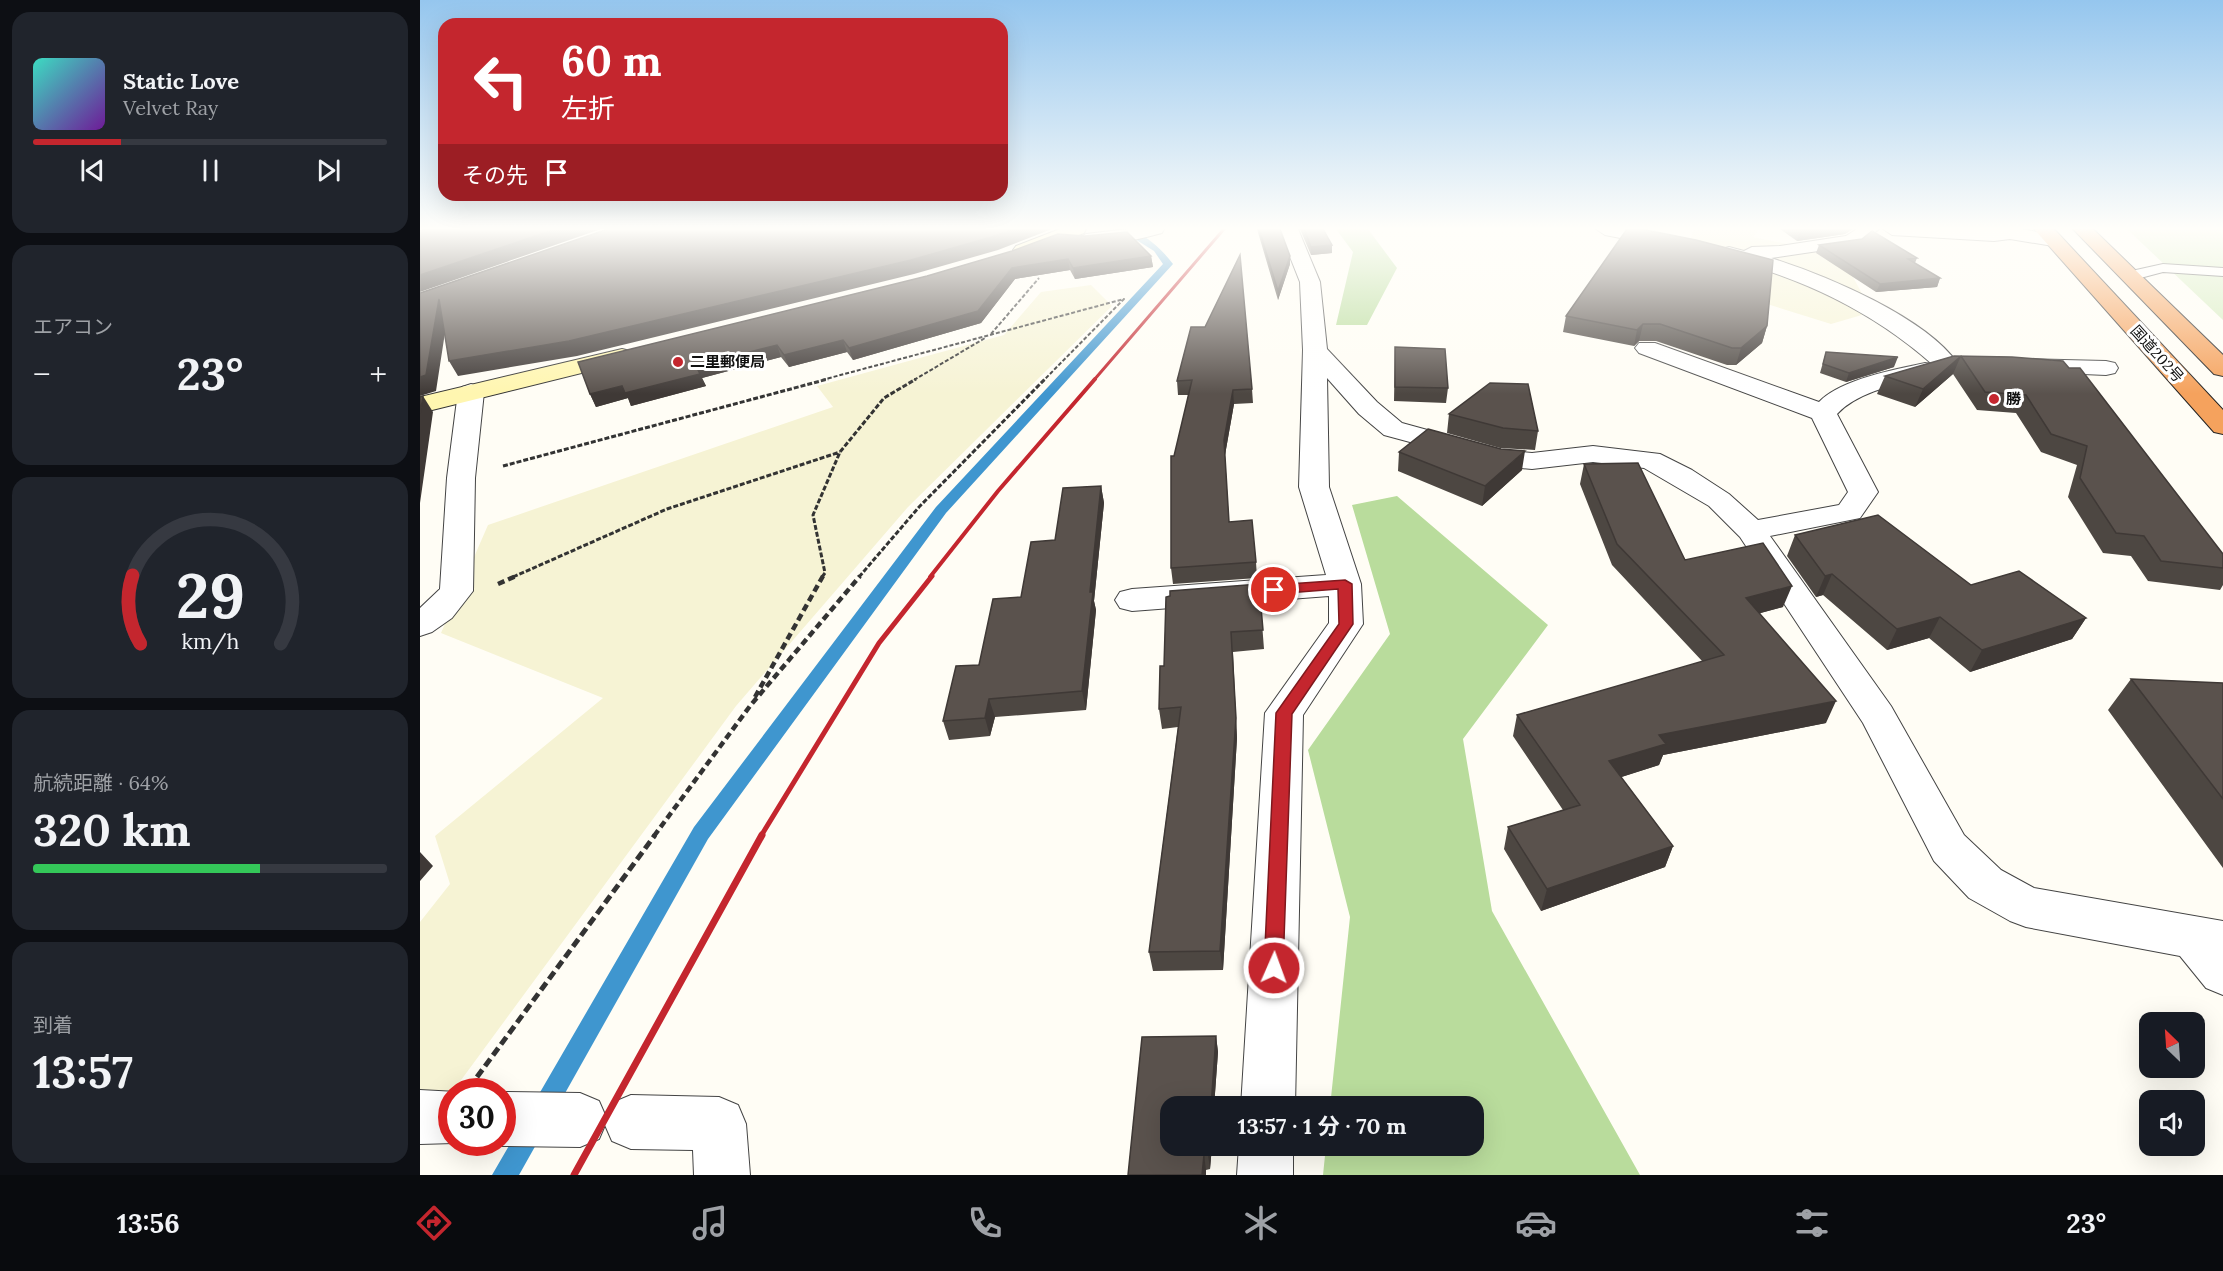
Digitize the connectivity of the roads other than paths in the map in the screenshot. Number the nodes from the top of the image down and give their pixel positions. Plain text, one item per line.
1 (1310, 284) edge
2 (1823, 284) edge
3 (2093, 284) edge
4 (2136, 284) edge
5 (1647, 348) dead end
6 (644, 351) edge
7 (1315, 351) junction
8 (2003, 366) edge
9 (2106, 368) dead end
10 (2223, 369) edge
11 (471, 392) junction
12 (420, 405) edge
13 (1823, 413) junction
14 (2223, 426) edge
15 (1751, 531) junction
16 (1345, 584) junction
17 (1132, 600) dead end
18 (430, 617) edge
19 (2209, 940) edge
20 (2223, 972) edge
21 (1268, 1096) edge
22 (516, 1111) edge
23 (438, 1113) edge
24 (420, 1117) edge
25 (1266, 1156) edge
26 (722, 1175) edge
27 (1265, 1175) edge

1 - 7 street
2 - 13 street
3 - 14 highway, 国道202号
4 - 10 highway, 国道202号
5 - 13 street
6 - 11 street
7 - 15 street
7 - 16 street
8 - 9 street
11 - 12 street
11 - 18 street
13 - 15 street
15 - 19 street
16 - 17 street
16 - 21 street
19 - 20 street
22 - 26 street
23 - 24 street
25 - 27 street

